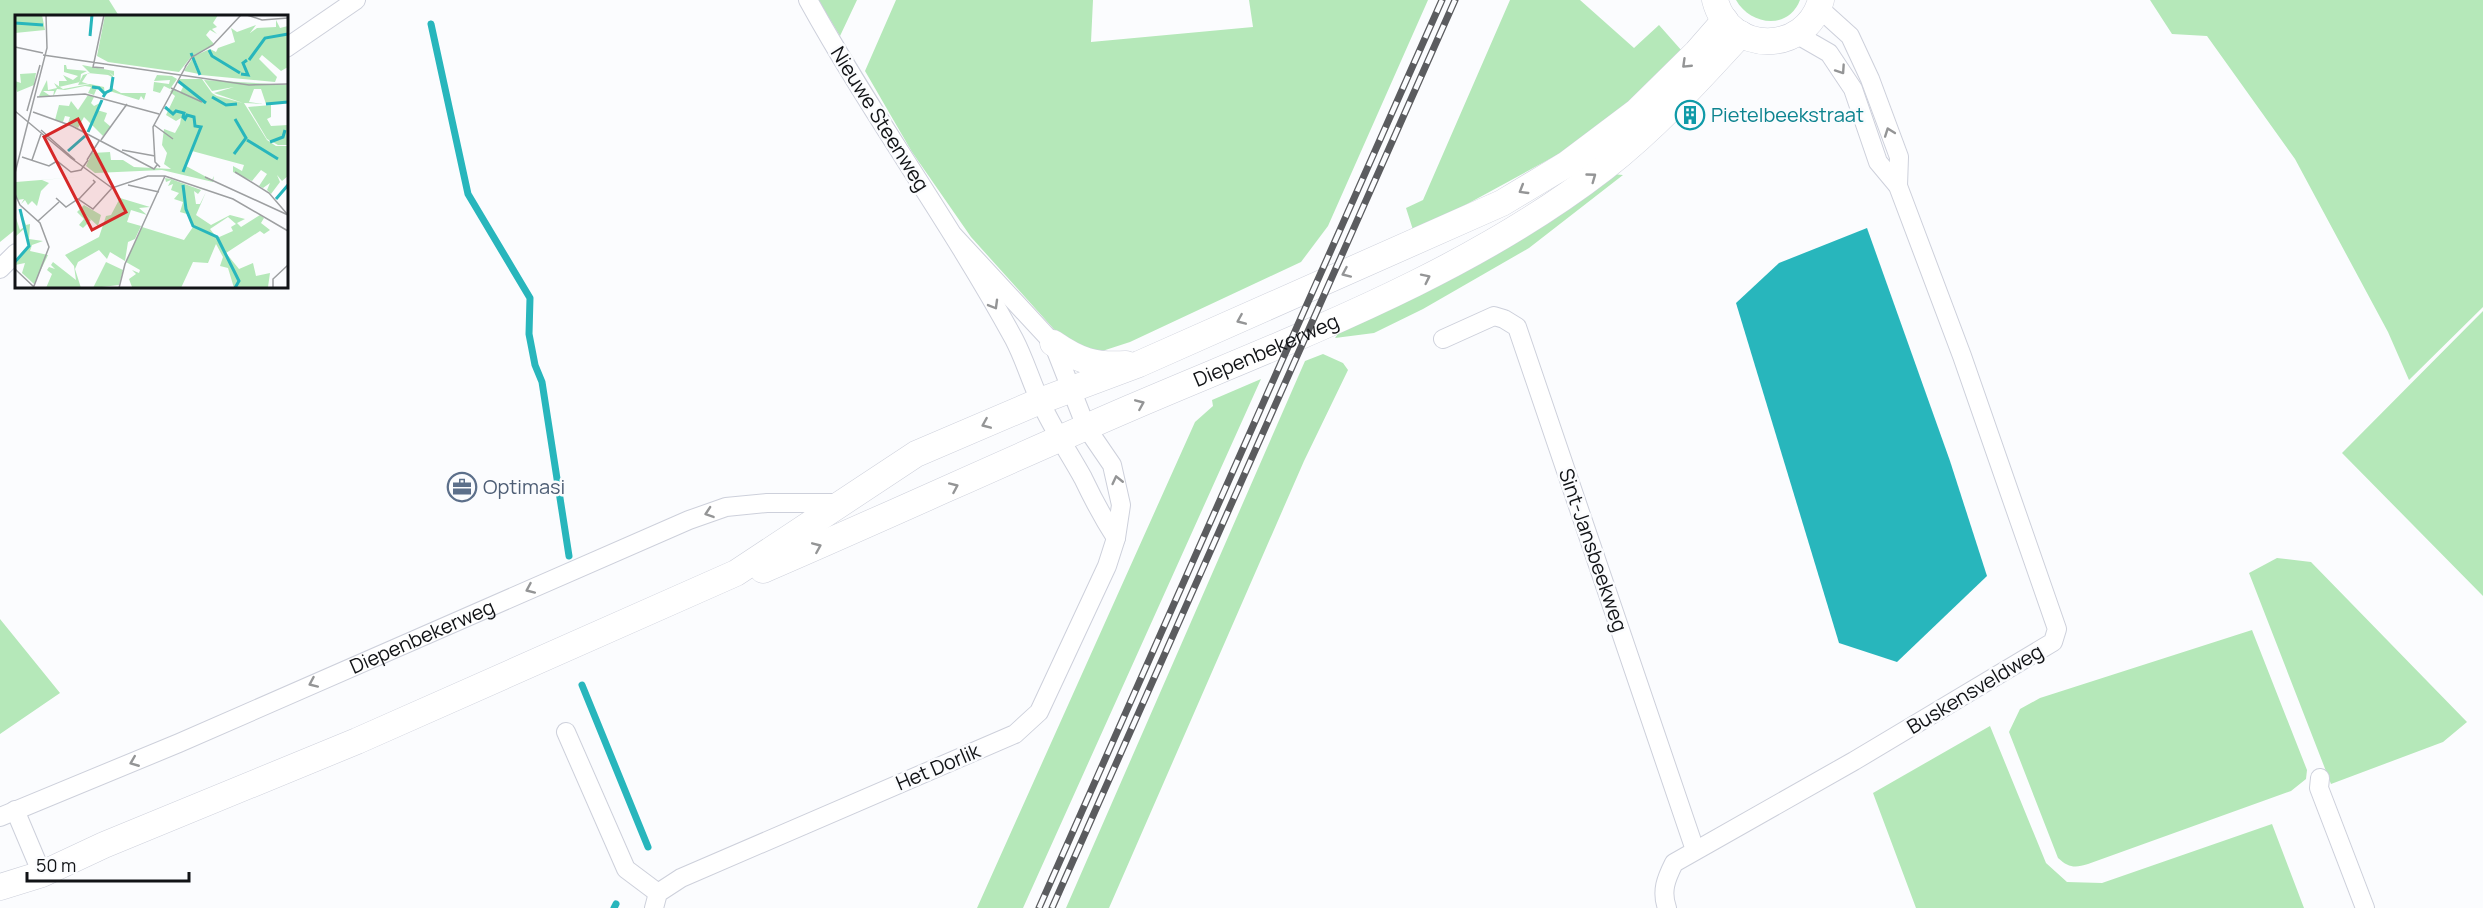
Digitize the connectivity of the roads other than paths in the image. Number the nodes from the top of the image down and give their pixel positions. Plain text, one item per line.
1 (356, 0) edge
2 (808, 0) edge
3 (1820, 4) edge
4 (1727, 18) edge
5 (1796, 34) junction
6 (288, 47) edge
7 (1898, 186) junction
8 (954, 236) junction
9 (15, 254) edge
10 (0, 269) edge
11 (1443, 339) dead end
12 (1053, 343) junction
13 (1139, 364) junction
14 (1071, 391) junction
15 (1040, 401) junction
16 (1086, 427) junction
17 (1059, 438) junction
18 (838, 503) junction
19 (1116, 538) junction
20 (736, 573) junction
21 (566, 732) dead end
22 (2319, 783) dead end
23 (8, 814) edge
24 (1695, 850) junction
25 (42, 874) junction
26 (0, 887) edge
27 (656, 900) edge
28 (0, 902) edge
29 (1667, 908) edge
30 (2366, 908) edge

1 - 6 street
2 - 8 street, Nieuwe Steenweg
3 - 5 main road
7 -> 3 street, Buskensveldweg
4 - 5 main road
4 -> 13 main road, Diepenbekerweg
16 -> 4 main road, Diepenbekerweg
5 -> 7 street, Buskensveldweg
7 - 24 street, Buskensveldweg
8 - 12 street, Nieuwe Steenweg
8 -> 15 street, Nieuwe Steenweg
9 - 10 street
11 - 24 street, Sint-Jansbeekweg
12 - 13 main road
12 - 14 street, Nieuwe Steenweg
13 - 14 main road, Diepenbekerweg
14 - 15 main road, Diepenbekerweg
14 - 16 street, Het Dorlik
15 - 17 street
15 -> 18 main road, Diepenbekerweg
16 - 17 main road, Diepenbekerweg
19 -> 16 street, Het Dorlik
17 - 19 street
20 -> 17 main road, Diepenbekerweg
18 - 20 main road, Diepenbekerweg
18 -> 23 street, Diepenbekerweg
19 - 27 street, Het Dorlik
20 - 25 main road, Diepenbekerweg
21 - 27 street, Het Dorlik
22 - 30 street
23 - 25 street, Diepenbekerweg
24 - 29 street, Buskensveldweg
25 - 26 main road, Diepenbekerweg
25 - 28 main road, Diepenbekerweg

